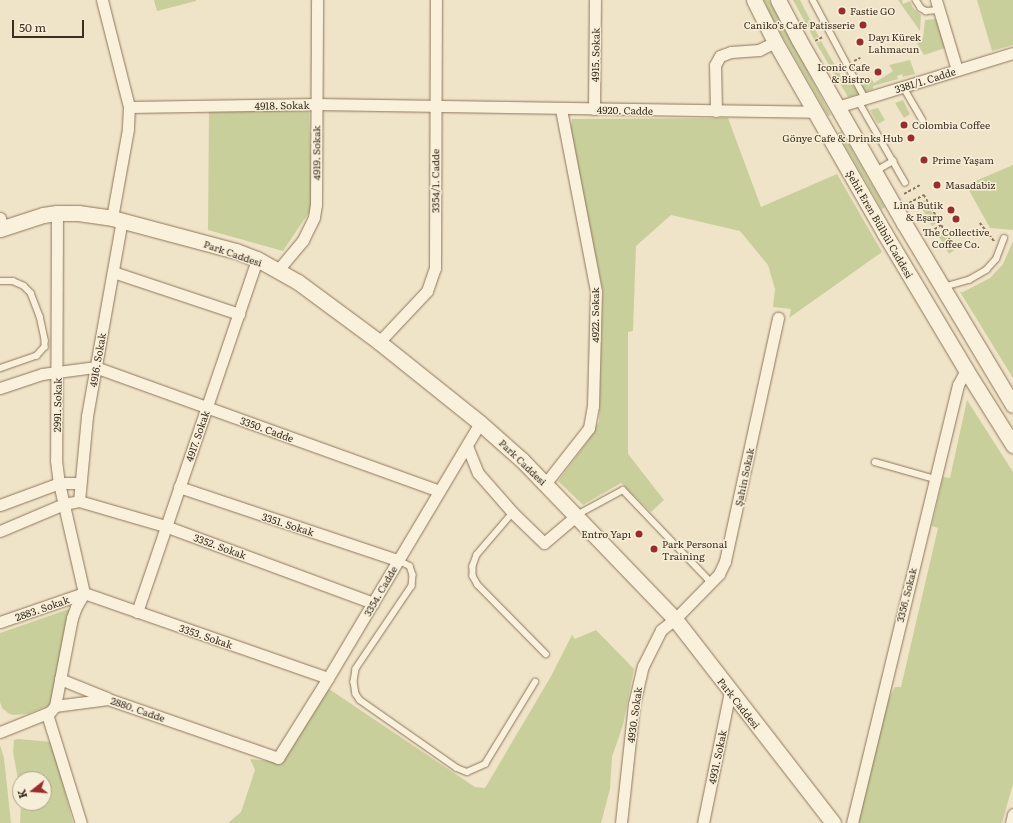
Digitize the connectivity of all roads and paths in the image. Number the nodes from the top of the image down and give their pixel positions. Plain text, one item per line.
1 (102, 0) edge
2 (317, 0) edge
3 (436, 0) edge
4 (595, 0) edge
5 (754, 0) edge
6 (778, 0) edge
7 (813, 0) edge
8 (916, 0) edge
9 (937, 5) edge
10 (827, 35) dead end
11 (815, 41) dead end
12 (774, 42) junction
13 (1013, 53) edge
14 (838, 70) dead end
15 (958, 70) junction
16 (833, 71) dead end
17 (903, 86) junction
18 (861, 99) junction
19 (316, 104) junction
20 (129, 107) junction
21 (837, 107) junction
22 (435, 108) junction
23 (561, 109) junction
24 (594, 109) junction
25 (716, 111) junction
26 (815, 112) junction
27 (923, 120) dead end
28 (893, 161) junction
29 (875, 172) junction
30 (905, 182) dead end
31 (920, 185) dead end
32 (904, 194) dead end
33 (909, 203) dead end
34 (57, 213) junction
35 (117, 218) junction
36 (904, 223) junction
37 (980, 223) dead end
38 (1, 225) edge
39 (942, 225) junction
40 (885, 234) junction
41 (926, 234) dead end
42 (1004, 238) dead end
43 (1000, 248) junction
44 (955, 249) dead end
45 (257, 259) junction
46 (278, 270) junction
47 (113, 272) junction
48 (0, 281) edge
49 (942, 287) junction
50 (239, 314) junction
51 (778, 318) dead end
52 (379, 342) junction
53 (95, 367) junction
54 (0, 369) edge
55 (966, 370) junction
56 (57, 372) junction
57 (0, 388) edge
58 (1013, 405) edge
59 (207, 408) junction
60 (480, 423) junction
61 (1013, 445) edge
62 (467, 446) junction
63 (875, 462) dead end
64 (935, 478) junction
65 (59, 483) junction
66 (80, 483) junction
67 (545, 484) junction
68 (179, 487) junction
69 (439, 491) junction
70 (79, 501) junction
71 (64, 504) junction
72 (0, 505) edge
73 (512, 513) junction
74 (576, 516) junction
75 (165, 526) junction
76 (0, 531) edge
77 (397, 560) junction
78 (711, 582) junction
79 (84, 593) junction
80 (373, 603) junction
81 (137, 612) junction
82 (675, 619) junction
83 (0, 622) edge
84 (546, 654) dead end
85 (328, 678) junction
86 (60, 679) junction
87 (535, 682) dead end
88 (730, 691) junction
89 (108, 698) junction
90 (51, 710) junction
91 (0, 731) edge
92 (278, 758) joint
93 (1013, 814) edge
94 (81, 823) edge
95 (621, 823) edge
96 (703, 823) edge
97 (833, 823) edge
98 (852, 823) edge
99 (1011, 823) edge

1 - 20 street, 4916. Sokak
2 - 19 street, 4919. Sokak
3 - 22 street, 3354/1. Cadde
4 - 24 street, 4915. Sokak
5 - 12 street, Şehit Eren Bülbül Caddesi
6 - 21 street
7 - 18 lane
8 - 9 lane
9 - 15 street
10 - 11 path
12 - 25 street
12 - 26 street, Şehit Eren Bülbül Caddesi
13 - 15 street, 3381/1. Cadde
14 - 16 path
15 - 17 street, 3381/1. Cadde
17 - 18 street, 3381/1. Cadde
17 - 27 lane
18 - 21 street, 3381/1. Cadde
18 - 28 lane
19 - 20 street, 4918. Sokak
19 - 22 street, 4918. Sokak
19 - 46 street, 4919. Sokak
20 - 35 street, 4916. Sokak
21 - 29 street
22 - 23 street, 4920. Cadde
22 - 52 street, 3354/1. Cadde
23 - 24 street, 4920. Cadde
23 - 67 street, 4922. Sokak
24 - 25 street, 4920. Cadde
25 - 26 street, 4920. Cadde
26 - 40 street, Şehit Eren Bülbül Caddesi
28 - 29 lane
28 - 30 lane
29 - 36 street
31 - 32 path
33 - 39 path
34 - 35 street, Park Caddesi
34 - 38 street, Park Caddesi
34 - 56 street, 2991. Sokak
35 - 45 street, Park Caddesi
35 - 47 street, 4916. Sokak
36 - 40 street
36 - 49 street
37 - 43 path
39 - 41 path
39 - 44 path
40 - 55 street, Şehit Eren Bülbül Caddesi
42 - 43 lane
43 - 49 lane
45 - 46 street, Park Caddesi
45 - 50 street, 4917. Sokak
46 - 52 street, Park Caddesi
47 - 50 street
47 - 53 street, 4916. Sokak
48 - 54 lane
49 - 58 street
50 - 59 street, 4917. Sokak
51 - 78 street, Şahin Sokak
52 - 60 street, Park Caddesi
53 - 56 street
53 - 59 street, 3350. Cadde
53 - 66 street, 4916. Sokak
55 - 61 street, Şehit Eren Bülbül Caddesi
55 - 64 street, 3356. Sokak
56 - 57 street
56 - 65 street, 2991. Sokak
59 - 68 street, 4917. Sokak
59 - 69 street, 3350. Cadde
60 - 62 street, 3354. Cadde
60 - 67 street, Park Caddesi
62 - 69 street, 3354. Cadde
62 - 73 street
63 - 64 lane
64 - 98 street, 3356. Sokak
65 - 66 street
65 - 71 street, 2991. Sokak
65 - 72 street
66 - 70 street, 4916. Sokak
67 - 74 street, Park Caddesi
68 - 75 street, 4917. Sokak
68 - 77 street, 3351. Sokak
69 - 77 street, 3354. Cadde
70 - 71 street, 3352. Sokak
70 - 75 street, 3352. Sokak
71 - 76 street, 3352. Sokak
71 - 79 street, 2991. Sokak
73 - 74 street
73 - 84 lane
74 - 78 lane
74 - 82 street, Park Caddesi
75 - 80 street, 3352. Sokak
75 - 81 street, 4917. Sokak
77 - 80 street, 3354. Cadde
77 - 87 lane
78 - 82 street, Şahin Sokak
79 - 81 street, 3353. Sokak
79 - 83 street, 2883. Sokak
79 - 86 street
80 - 85 street, 3354. Cadde
81 - 85 street, 3353. Sokak
82 - 88 street, Park Caddesi
82 - 95 street, 4930. Sokak
85 - 92 street, 3354. Cadde
86 - 89 street
86 - 90 street
88 - 96 street, 4931. Sokak
88 - 97 street, Park Caddesi
89 - 90 street, 2880. Cadde
89 - 92 street, 2880. Cadde
90 - 91 street, 2880. Cadde
90 - 94 street
93 - 99 street

